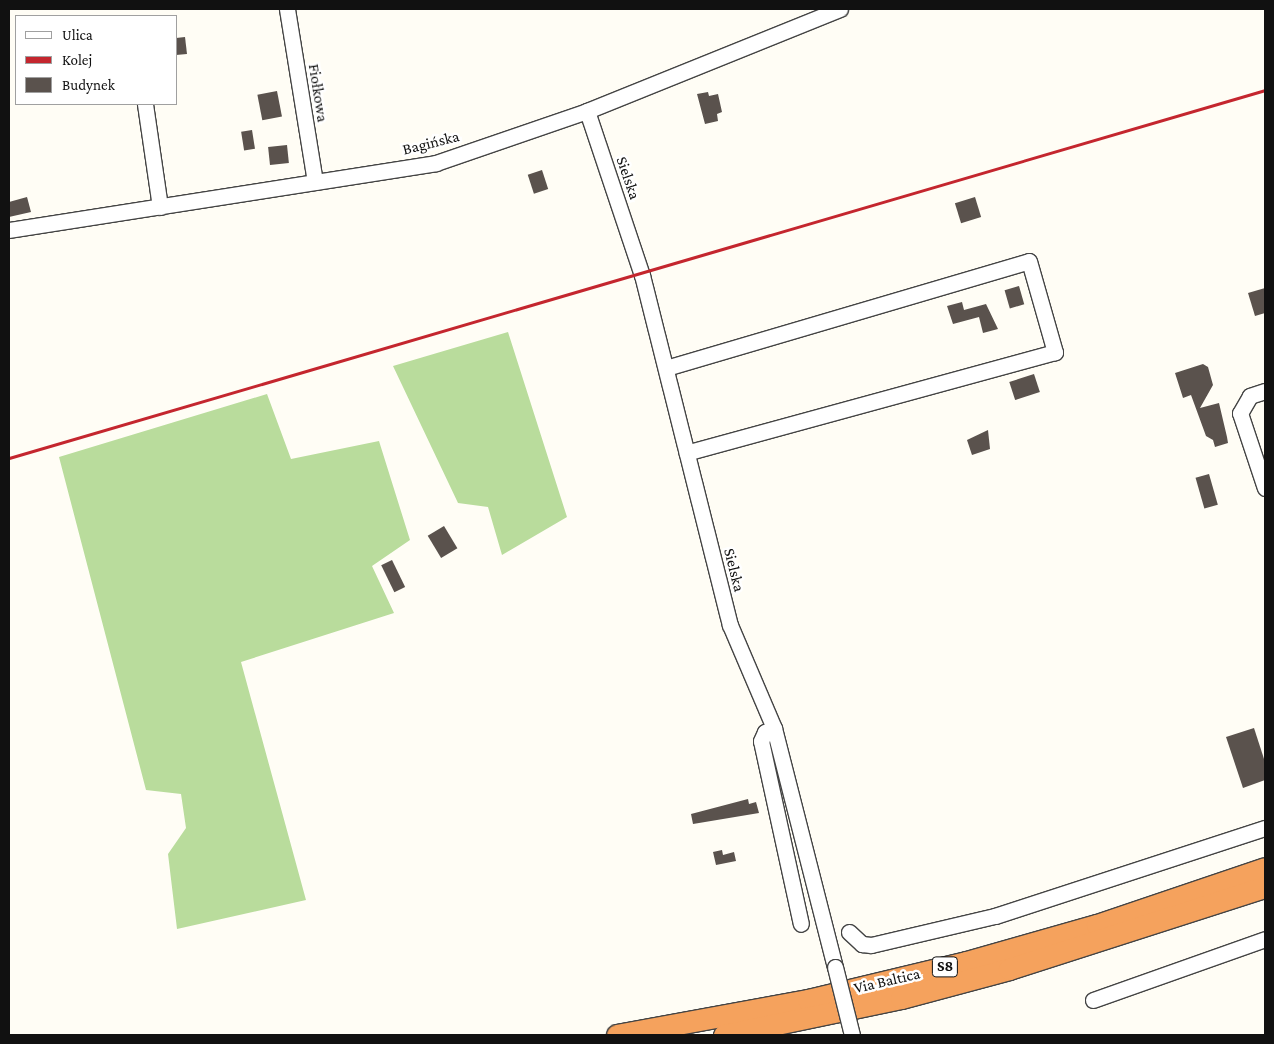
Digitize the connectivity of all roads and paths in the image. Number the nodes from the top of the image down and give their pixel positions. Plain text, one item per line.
1 (287, 9) edge
2 (840, 9) edge
3 (145, 105) edge
4 (587, 111) junction
5 (315, 182) junction
6 (160, 207) junction
7 (9, 230) edge
8 (666, 368) junction
9 (1265, 391) edge
10 (687, 452) junction
11 (1265, 488) edge
12 (774, 728) junction
13 (1265, 828) edge
14 (1265, 868) edge
15 (1265, 887) edge
16 (801, 924) dead end
17 (850, 932) dead end
18 (1265, 939) edge
19 (1092, 1000) dead end
20 (616, 1035) edge
21 (724, 1035) edge
22 (852, 1035) edge

1 - 5 street, Fiołkowa
2 - 4 street, Bagińska
3 - 6 street
4 - 5 street, Bagińska
4 - 8 street, Sielska
5 - 6 street, Bagińska
6 - 7 street, Bagińska
8 - 10 street, Sielska
8 - 10 street
9 - 11 street
10 - 12 street, Sielska
12 - 16 street
12 - 22 street, Sielska, bridge
13 - 17 street
14 - 20 highway, Via Baltica / S8
15 - 21 highway, Via Baltica / S8
18 - 19 street

